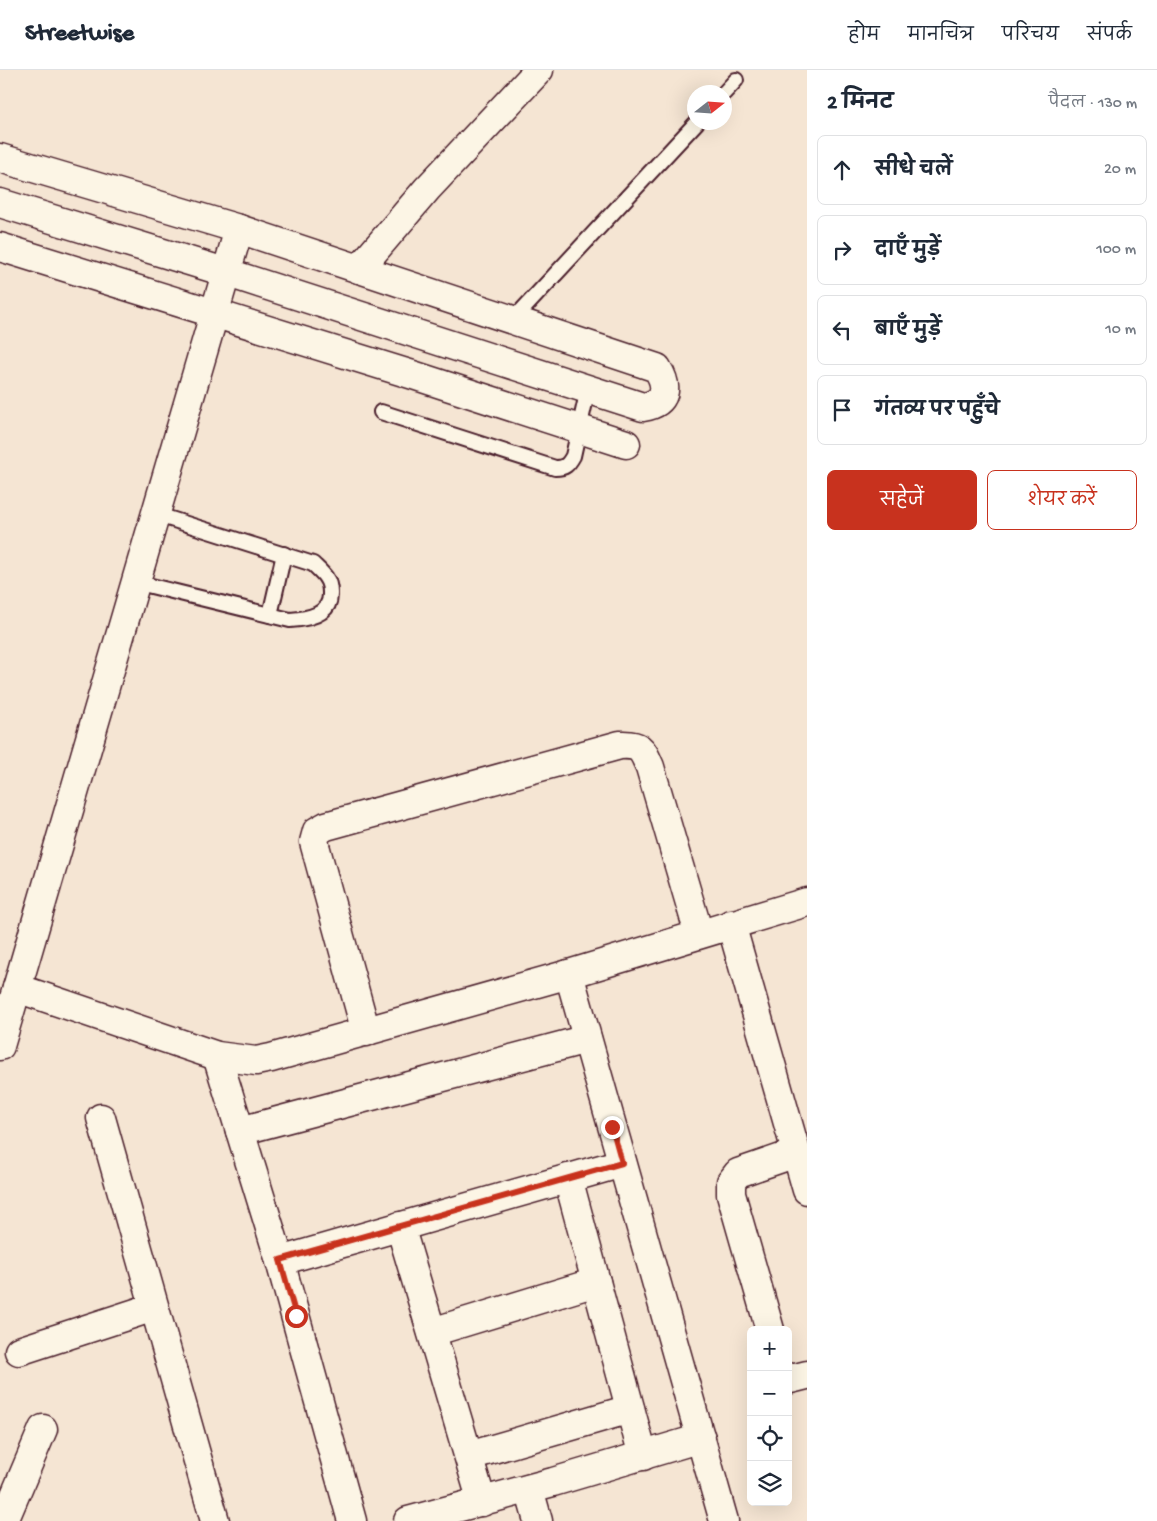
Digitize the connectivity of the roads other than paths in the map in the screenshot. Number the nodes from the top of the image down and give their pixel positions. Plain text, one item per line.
1 (539, 70) edge
2 (736, 80) dead end
3 (731, 85) edge
4 (690, 130) edge
5 (0, 158) edge
6 (0, 202) edge
7 (239, 229) junction
8 (0, 248) edge
9 (359, 269) junction
10 (225, 272) junction
11 (213, 313) junction
12 (513, 320) junction
13 (588, 389) junction
14 (381, 412) dead end
15 (578, 429) junction
16 (626, 444) dead end
17 (154, 514) junction
18 (284, 554) junction
19 (135, 582) junction
20 (270, 615) junction
21 (807, 902) edge
22 (731, 924) junction
23 (699, 934) junction
24 (569, 974) junction
25 (17, 988) junction
26 (366, 1032) junction
27 (587, 1039) junction
28 (0, 1046) edge
29 (217, 1056) junction
30 (101, 1118) dead end
31 (240, 1131) junction
32 (796, 1153) junction
33 (622, 1163) junction
34 (568, 1178) junction
35 (807, 1190) edge
36 (400, 1226) junction
37 (280, 1260) junction
38 (596, 1282) junction
39 (154, 1307) junction
40 (769, 1326) edge
41 (432, 1332) junction
42 (19, 1351) dead end
43 (807, 1375) edge
44 (792, 1379) edge
45 (630, 1409) junction
46 (43, 1429) dead end
47 (701, 1438) junction
48 (469, 1456) junction
49 (643, 1456) junction
50 (529, 1488) junction
51 (482, 1502) junction
52 (4, 1521) edge
53 (215, 1521) edge
54 (352, 1521) edge
55 (408, 1521) edge
56 (538, 1521) edge
57 (724, 1521) edge

1 - 9 street
2 - 3 lane
4 - 12 lane
5 - 7 street
6 - 10 street
7 - 9 street
7 - 10 street
8 - 11 street
9 - 12 street
10 - 11 street
10 - 13 street
11 - 15 street
11 - 17 street
12 - 13 street
13 - 15 lane
14 - 15 lane
15 - 16 street
17 - 18 lane
17 - 19 street
18 - 20 lane
18 - 20 lane
19 - 20 lane
19 - 25 street
21 - 22 street
22 - 23 street
22 - 32 street
23 - 24 street
23 - 26 street
24 - 26 street
24 - 27 street
25 - 28 street
25 - 29 street
26 - 29 street
27 - 31 street
27 - 33 street
29 - 31 street
30 - 39 street
31 - 37 street
32 - 35 street
32 - 40 street
33 - 34 street
33 - 47 street
34 - 36 street
34 - 38 street
36 - 37 street
36 - 41 street
37 - 54 street
38 - 41 street
38 - 45 street
39 - 42 street
39 - 53 street
41 - 48 street
43 - 44 street
45 - 48 street
45 - 49 street
46 - 52 street
47 - 49 street
47 - 57 street
48 - 51 street
49 - 50 street
50 - 51 street
50 - 56 street
51 - 55 street

